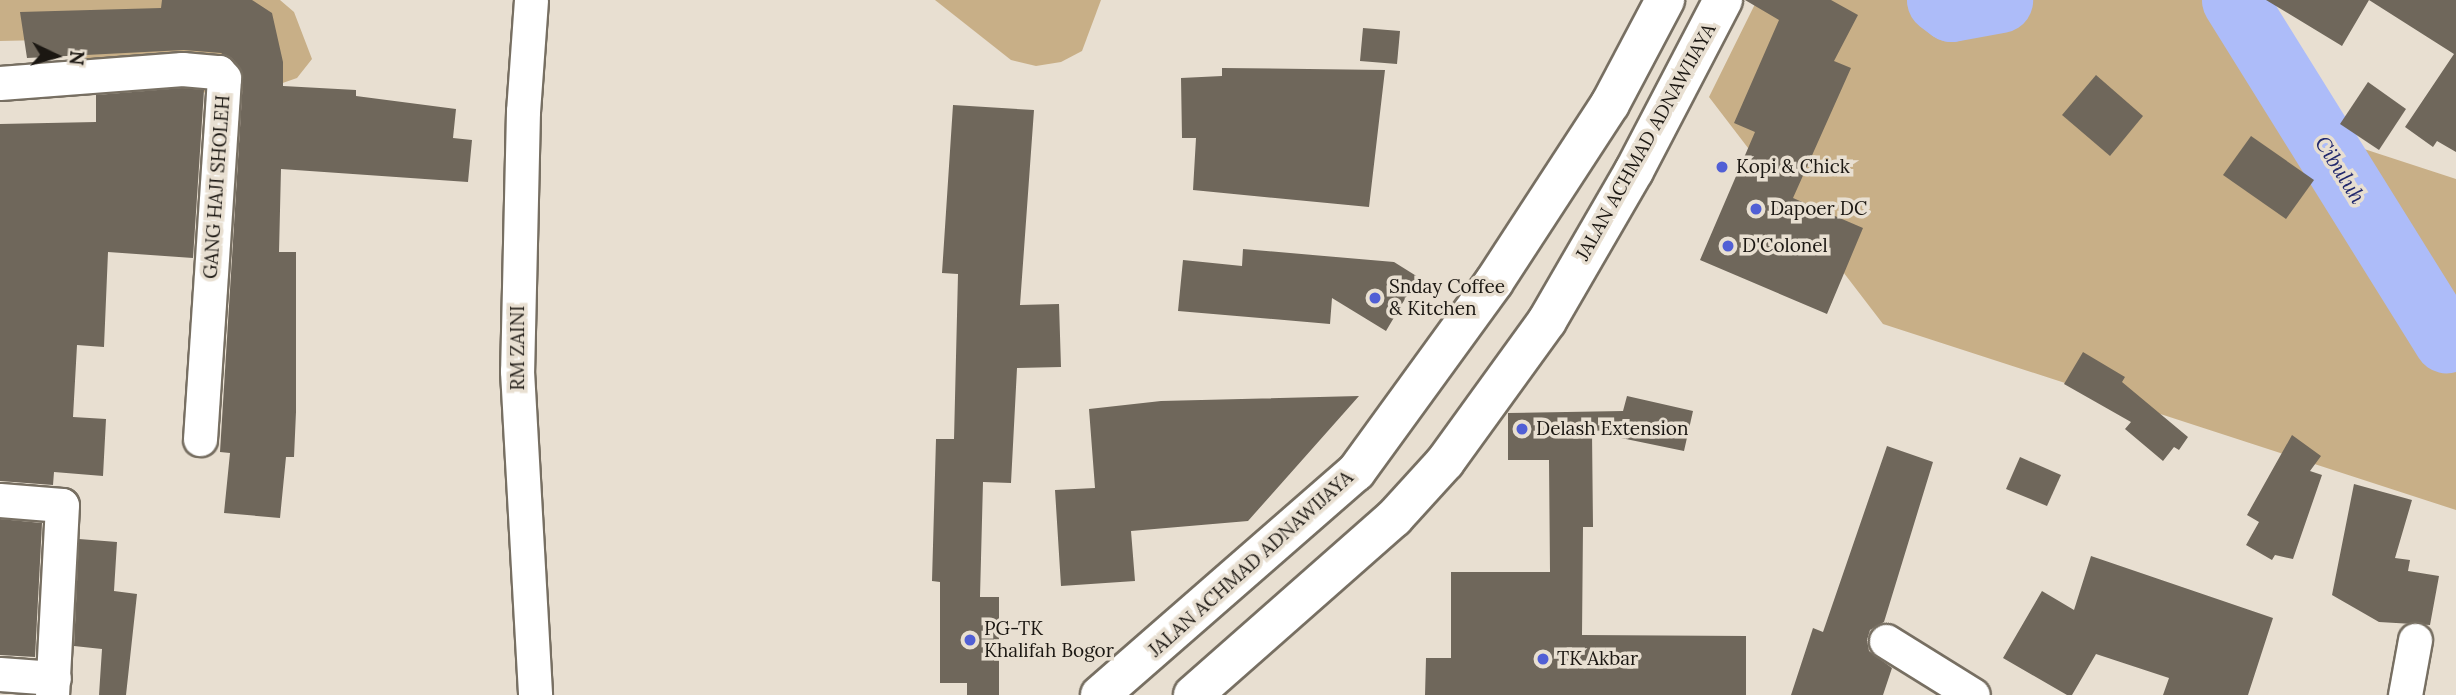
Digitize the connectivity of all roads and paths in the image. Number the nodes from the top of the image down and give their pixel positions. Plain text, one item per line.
1 (531, 0) edge
2 (1665, 0) edge
3 (1723, 0) edge
4 (0, 83) edge
5 (200, 439) dead end
6 (0, 500) edge
7 (2414, 640) dead end
8 (1886, 641) dead end
9 (0, 674) edge
10 (53, 686) edge
11 (536, 695) edge
12 (1100, 695) edge
13 (1193, 695) edge
14 (1973, 695) edge
15 (2405, 695) edge

1 - 11 street, RM ZAINI
2 - 12 main road, JALAN ACHMAD ADNAWIJAYA
3 - 13 main road, JALAN ACHMAD ADNAWIJAYA
4 - 5 street, GANG HAJI SHOLEH
6 - 10 street
7 - 15 street
8 - 14 street
9 - 10 street

